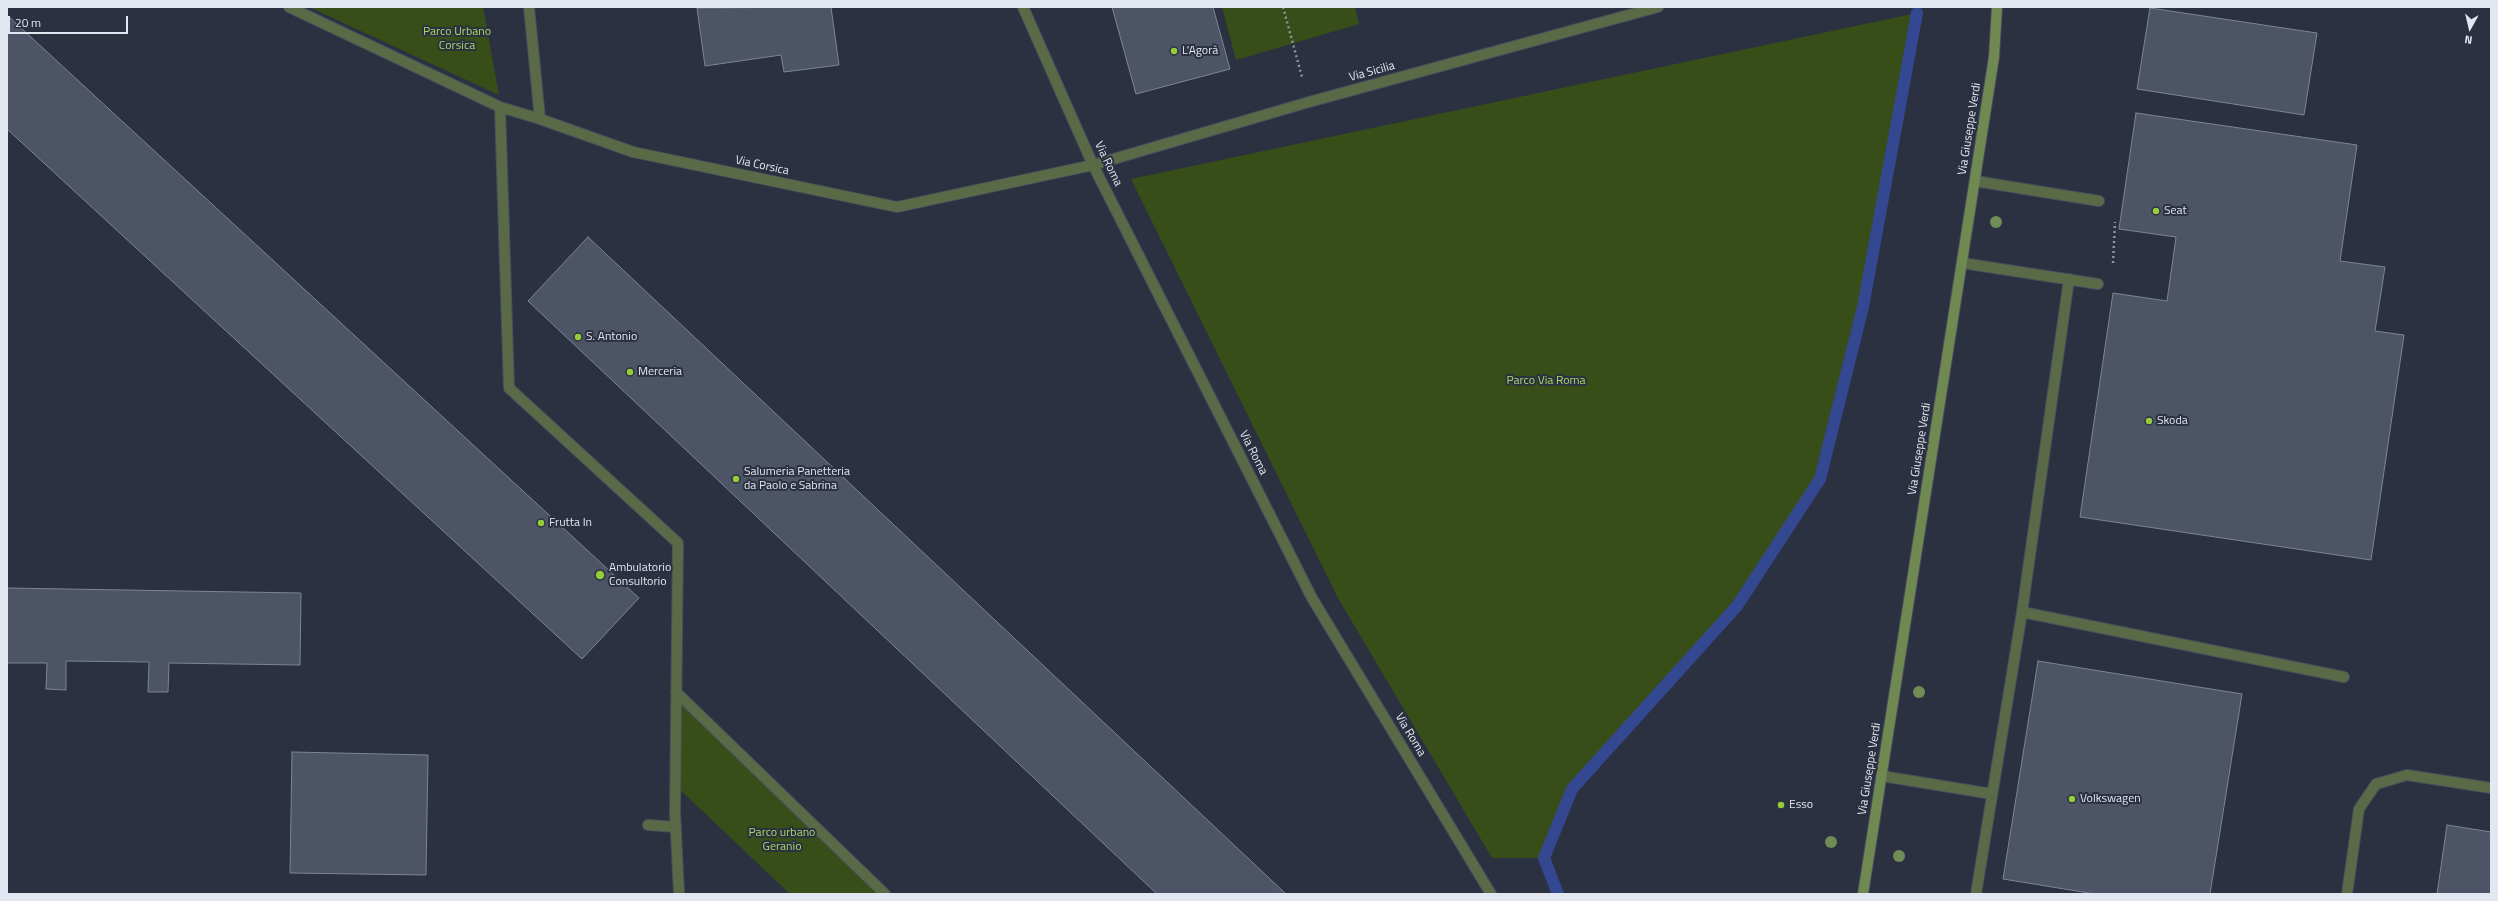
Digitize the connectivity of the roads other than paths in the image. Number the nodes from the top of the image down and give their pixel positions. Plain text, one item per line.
1 (290, 7) edge
2 (529, 7) edge
3 (1023, 7) edge
4 (1658, 7) edge
5 (1997, 7) edge
6 (500, 107) junction
7 (540, 119) junction
8 (1093, 165) junction
9 (1975, 181) junction
10 (2099, 201) road end
11 (1962, 263) junction
12 (2069, 279) junction
13 (2098, 284) road end
14 (2022, 612) junction
15 (2344, 677) dead end
16 (676, 692) junction
17 (1882, 776) junction
18 (2491, 788) edge
19 (1992, 794) junction
20 (648, 825) dead end
21 (676, 828) junction
22 (679, 894) edge
23 (885, 894) edge
24 (1491, 894) edge
25 (1863, 894) edge
26 (1976, 894) edge
27 (2347, 894) edge

1 - 6 street, Via Corsica
2 - 7 street
3 - 8 street, Via Roma
4 - 8 street, Via Sicilia
5 - 9 main road, Via Giuseppe Verdi
6 - 7 street, Via Corsica
6 - 16 street
7 - 8 street, Via Corsica
8 - 24 street, Via Roma
9 - 10 street
9 - 11 main road, Via Giuseppe Verdi
11 - 12 street
11 - 17 main road, Via Giuseppe Verdi
12 - 13 street
12 - 14 street
14 - 15 street
14 - 19 street
16 - 21 street
16 - 23 street
17 - 19 street
17 - 25 main road, Via Giuseppe Verdi
18 - 27 street
19 - 26 street
20 - 21 street
21 - 22 street

